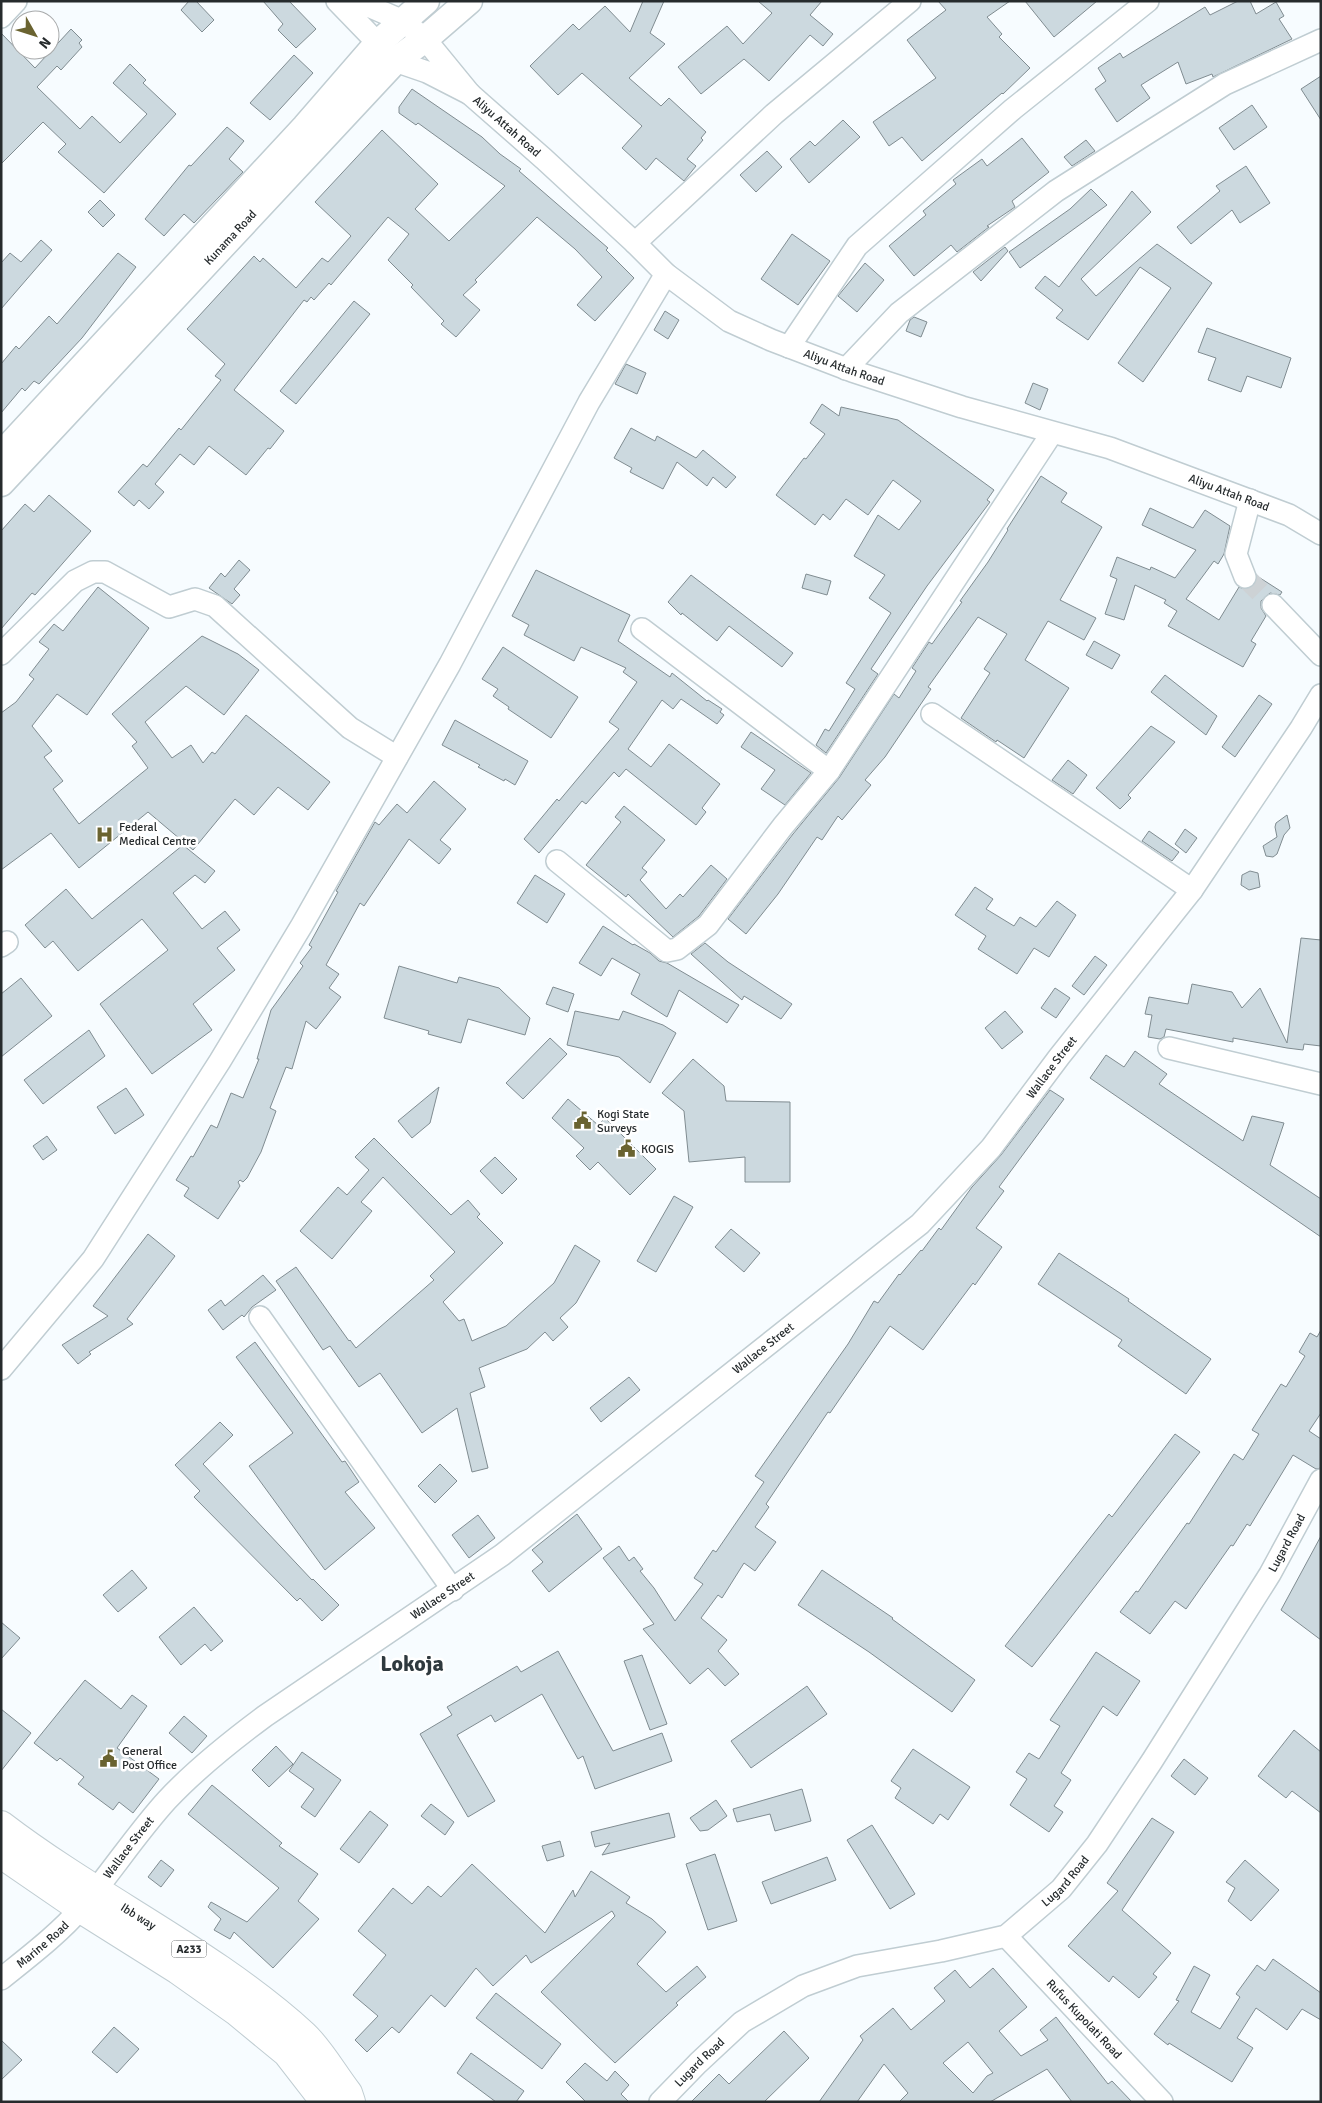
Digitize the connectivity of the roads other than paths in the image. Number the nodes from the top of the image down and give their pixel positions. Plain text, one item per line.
1 (16, 1) edge
2 (337, 1) edge
3 (357, 1) edge
4 (426, 1) edge
5 (469, 1) edge
6 (910, 1) edge
7 (1148, 1) edge
8 (1, 17) edge
9 (403, 21) junction
10 (425, 39) junction
11 (1321, 40) edge
12 (386, 53) junction
13 (470, 94) junction
14 (635, 242) junction
15 (666, 274) junction
16 (790, 347) junction
17 (846, 369) junction
18 (1052, 433) junction
19 (1, 455) edge
20 (1, 484) edge
21 (1250, 500) junction
22 (1289, 515) junction
23 (1321, 519) edge
24 (1321, 534) edge
25 (1245, 577) tunnel mouth
26 (1273, 605) tunnel mouth
27 (642, 629) dead end
28 (1, 654) edge
29 (1321, 655) edge
30 (1321, 695) edge
31 (932, 714) dead end
32 (397, 757) junction
33 (829, 771) junction
34 (557, 861) dead end
35 (1192, 890) junction
36 (1169, 1048) dead end
37 (1321, 1084) edge
38 (260, 1317) dead end
39 (1, 1369) edge
40 (1321, 1480) edge
41 (453, 1590) junction
42 (1, 1825) edge
43 (1, 1854) edge
44 (88, 1900) junction
45 (1006, 1936) junction
46 (1, 1979) edge
47 (325, 2102) edge
48 (351, 2102) edge
49 (660, 2102) edge
50 (1162, 2102) edge

1 - 8 street
2 - 12 street, Aliyu Attah Road
3 - 9 street, Aliyu Attah Road
4 - 9 main road, Kunama Road
5 - 10 main road, Kunama Road
6 - 14 street
7 - 16 street
9 - 10 street, Aliyu Attah Road
9 - 12 main road, Kunama Road
10 - 12 main road, Kunama Road
10 - 13 street, Aliyu Attah Road
11 - 17 street
12 - 13 street, Aliyu Attah Road
12 - 19 main road, Kunama Road
12 - 20 main road, Kunama Road
13 - 14 street, Aliyu Attah Road
14 - 15 street, Aliyu Attah Road
15 - 16 street, Aliyu Attah Road
15 - 32 street
16 - 17 street, Aliyu Attah Road
17 - 18 street, Aliyu Attah Road
18 - 21 street, Aliyu Attah Road
18 - 33 street
21 - 22 street, Aliyu Attah Road
21 - 25 street
22 - 23 street
22 - 24 street
26 - 29 street
27 - 33 street
28 - 32 street
30 - 35 street, Wallace Street
31 - 35 street
32 - 39 street
33 - 34 street
35 - 41 street, Wallace Street
36 - 37 street
38 - 41 street
40 - 45 street, Lugard Road
41 - 44 street, Wallace Street
42 - 44 highway, Ibb way / A233
43 - 44 highway, A233
44 - 46 street, Marine Road
44 - 47 highway, A233
44 - 48 highway, Ibb way / A233
45 - 49 street, Lugard Road
45 - 50 street, Rufus Kupolati Road

